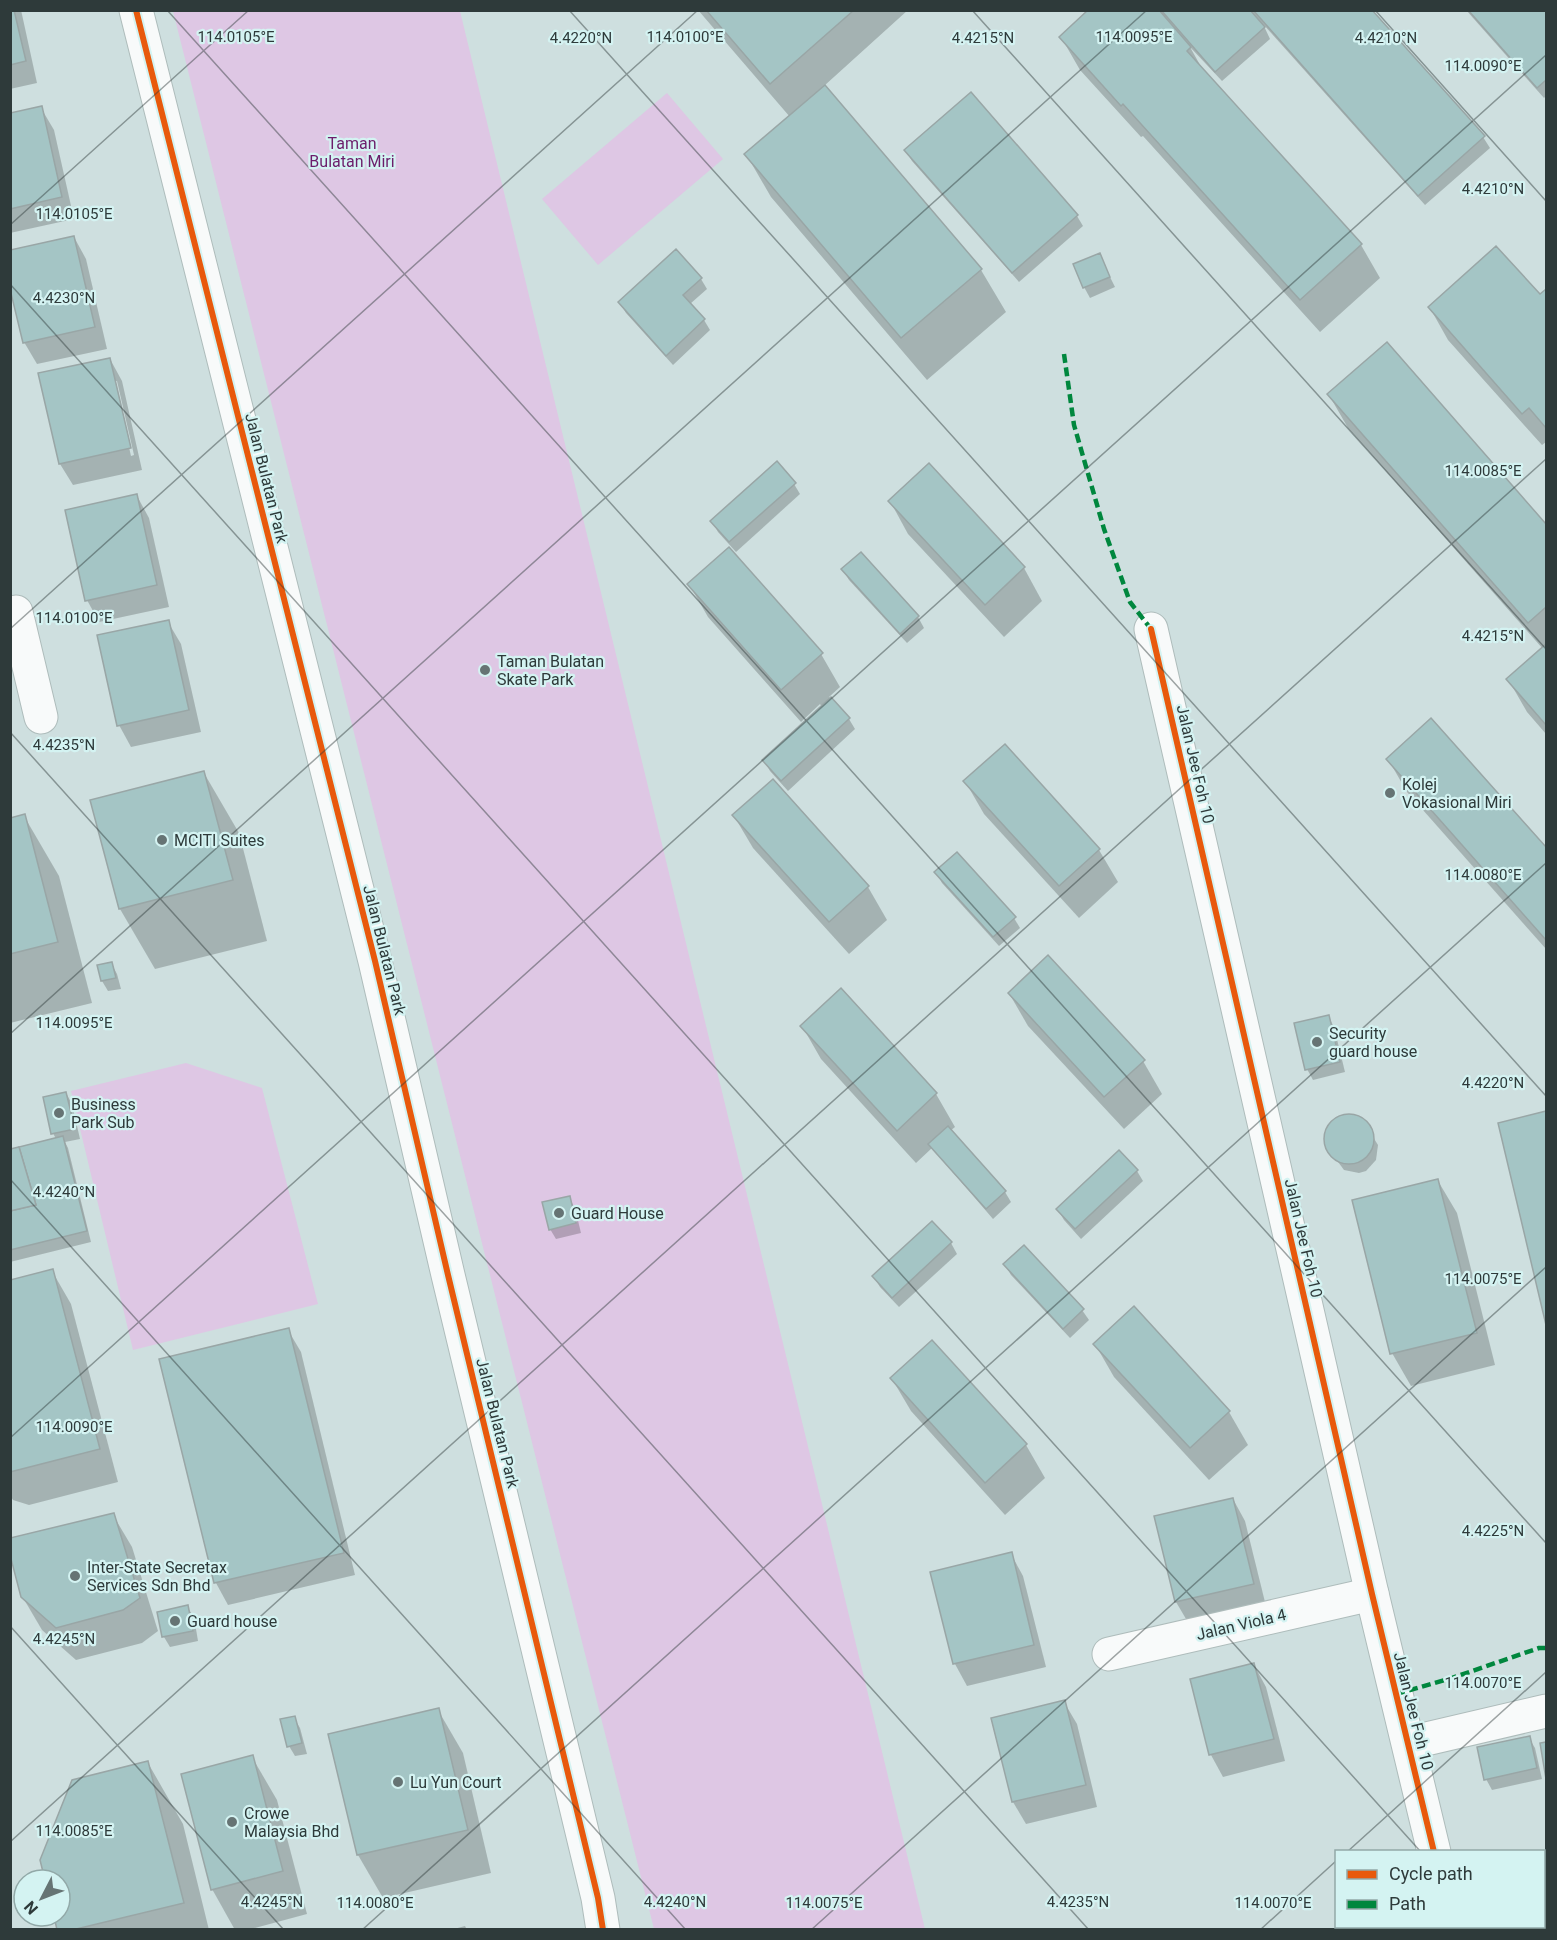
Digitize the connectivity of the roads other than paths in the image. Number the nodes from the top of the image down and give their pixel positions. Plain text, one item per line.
1 (136, 10) edge
2 (12, 606) edge
3 (1151, 629) dead end
4 (41, 717) dead end
5 (1372, 1594) junction
6 (1109, 1654) dead end
7 (1546, 1711) edge
8 (1408, 1743) junction
9 (1434, 1850) edge
10 (601, 1914) edge
11 (619, 1929) edge

1 - 10 street, Jalan Bulatan Park
2 - 4 street
3 - 5 street, Jalan Jee Foh 10
5 - 6 street, Jalan Viola 4
5 - 8 street, Jalan Jee Foh 10
7 - 8 street
8 - 9 street, Jalan Jee Foh 10
10 - 11 street

